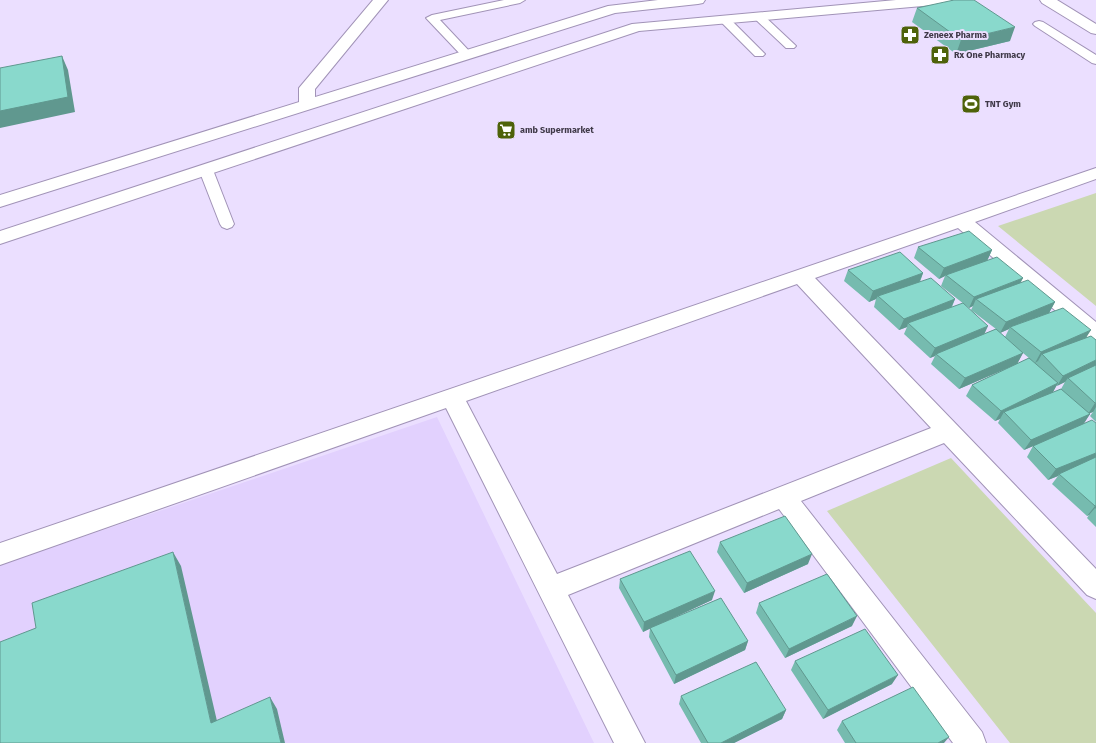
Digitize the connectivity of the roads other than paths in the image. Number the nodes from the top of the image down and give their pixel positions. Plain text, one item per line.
1 (381, 0) edge
2 (520, 0) edge
3 (698, 0) edge
4 (945, 0) edge
5 (1047, 0) edge
6 (758, 16) junction
7 (724, 19) junction
8 (1038, 24) dead end
9 (1096, 30) edge
10 (790, 46) dead end
11 (466, 54) junction
12 (759, 54) dead end
13 (1096, 60) edge
14 (307, 104) junction
15 (206, 170) junction
16 (1096, 173) edge
17 (0, 201) edge
18 (960, 220) junction
19 (227, 224) dead end
20 (0, 238) edge
21 (801, 276) junction
22 (1096, 334) edge
23 (452, 397) junction
24 (949, 431) junction
25 (783, 496) junction
26 (0, 554) edge
27 (1096, 587) edge
28 (551, 589) junction
29 (630, 743) edge
30 (971, 743) edge

1 - 14 street
2 - 11 lane
3 - 11 street
4 - 6 street
5 - 9 street
6 - 7 street
6 - 10 lane
7 - 12 lane
7 - 15 street
8 - 13 lane
11 - 14 street
14 - 17 street
15 - 19 lane
15 - 20 street
16 - 18 street
18 - 21 street
18 - 22 street
21 - 23 street
21 - 24 street
23 - 26 street
23 - 28 street
24 - 25 street
24 - 27 street
25 - 28 street
25 - 30 street
28 - 29 street

